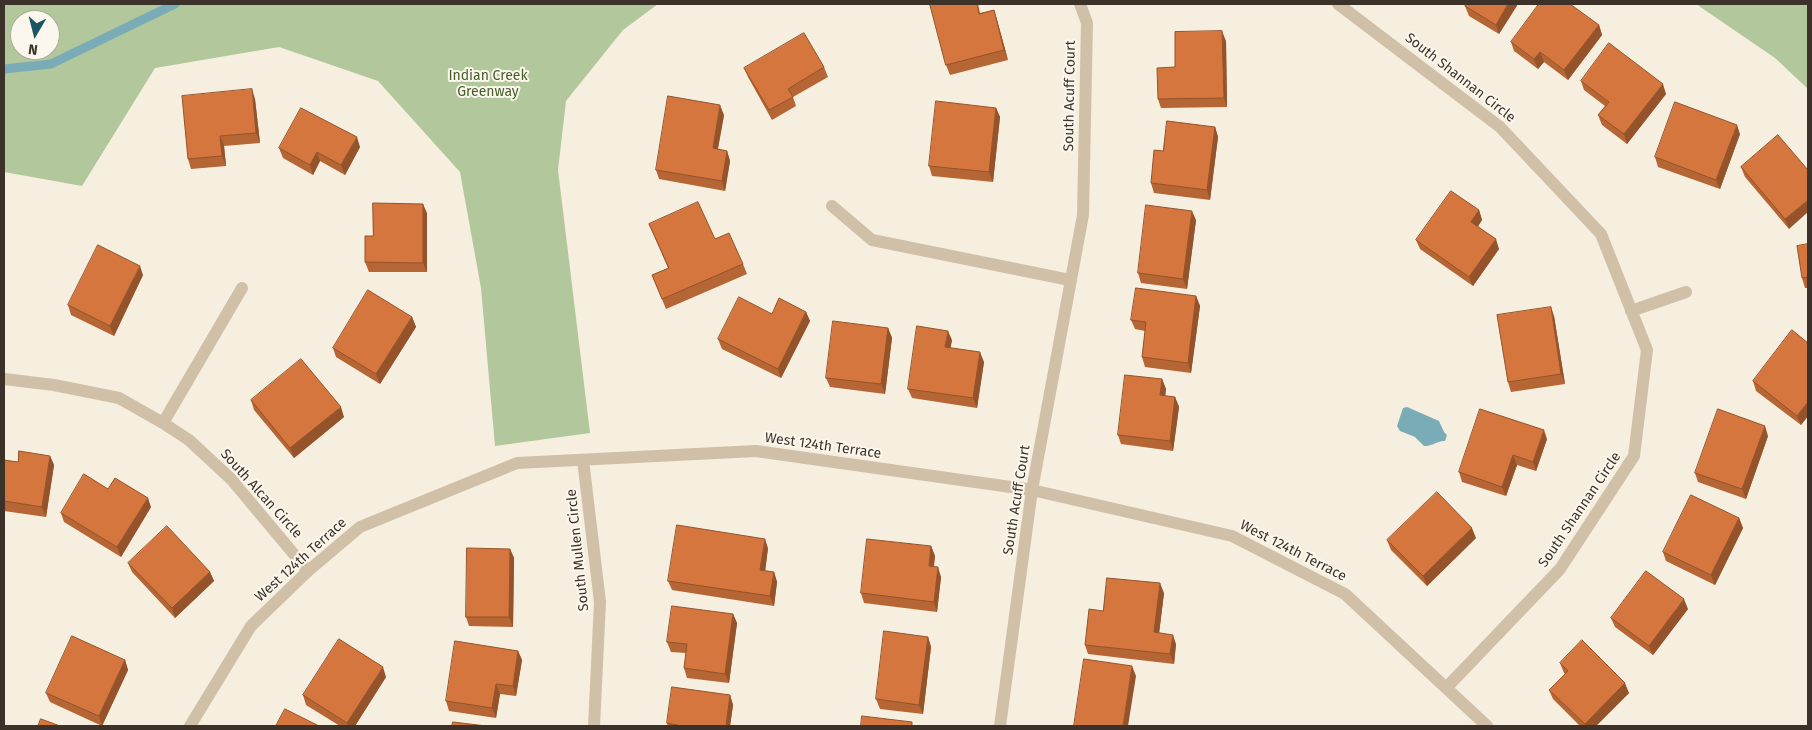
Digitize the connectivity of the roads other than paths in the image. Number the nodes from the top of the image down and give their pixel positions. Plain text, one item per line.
1 (1080, 4) edge
2 (1338, 4) edge
3 (832, 206) dead end
4 (1070, 280) junction
5 (242, 288) dead end
6 (1686, 292) dead end
7 (1631, 311) junction
8 (4, 379) edge
9 (163, 423) junction
10 (583, 460) junction
11 (1032, 490) junction
12 (308, 571) junction
13 (1447, 687) junction
14 (190, 726) edge
15 (594, 726) edge
16 (1000, 726) edge
17 (1487, 726) edge

1 - 4 street, South Acuff Court
2 - 7 street, South Shannan Circle
3 - 4 street
4 - 11 street, South Acuff Court
5 - 9 street
6 - 7 street
7 - 13 street, South Shannan Circle
8 - 9 street, South Alcan Circle
9 - 12 street, South Alcan Circle
10 - 11 street, West 124th Terrace
10 - 12 street, West 124th Terrace
10 - 15 street, South Mullen Circle
11 - 13 street, West 124th Terrace
11 - 16 street, South Acuff Court
12 - 14 street, West 124th Terrace
13 - 17 street, West 124th Terrace

